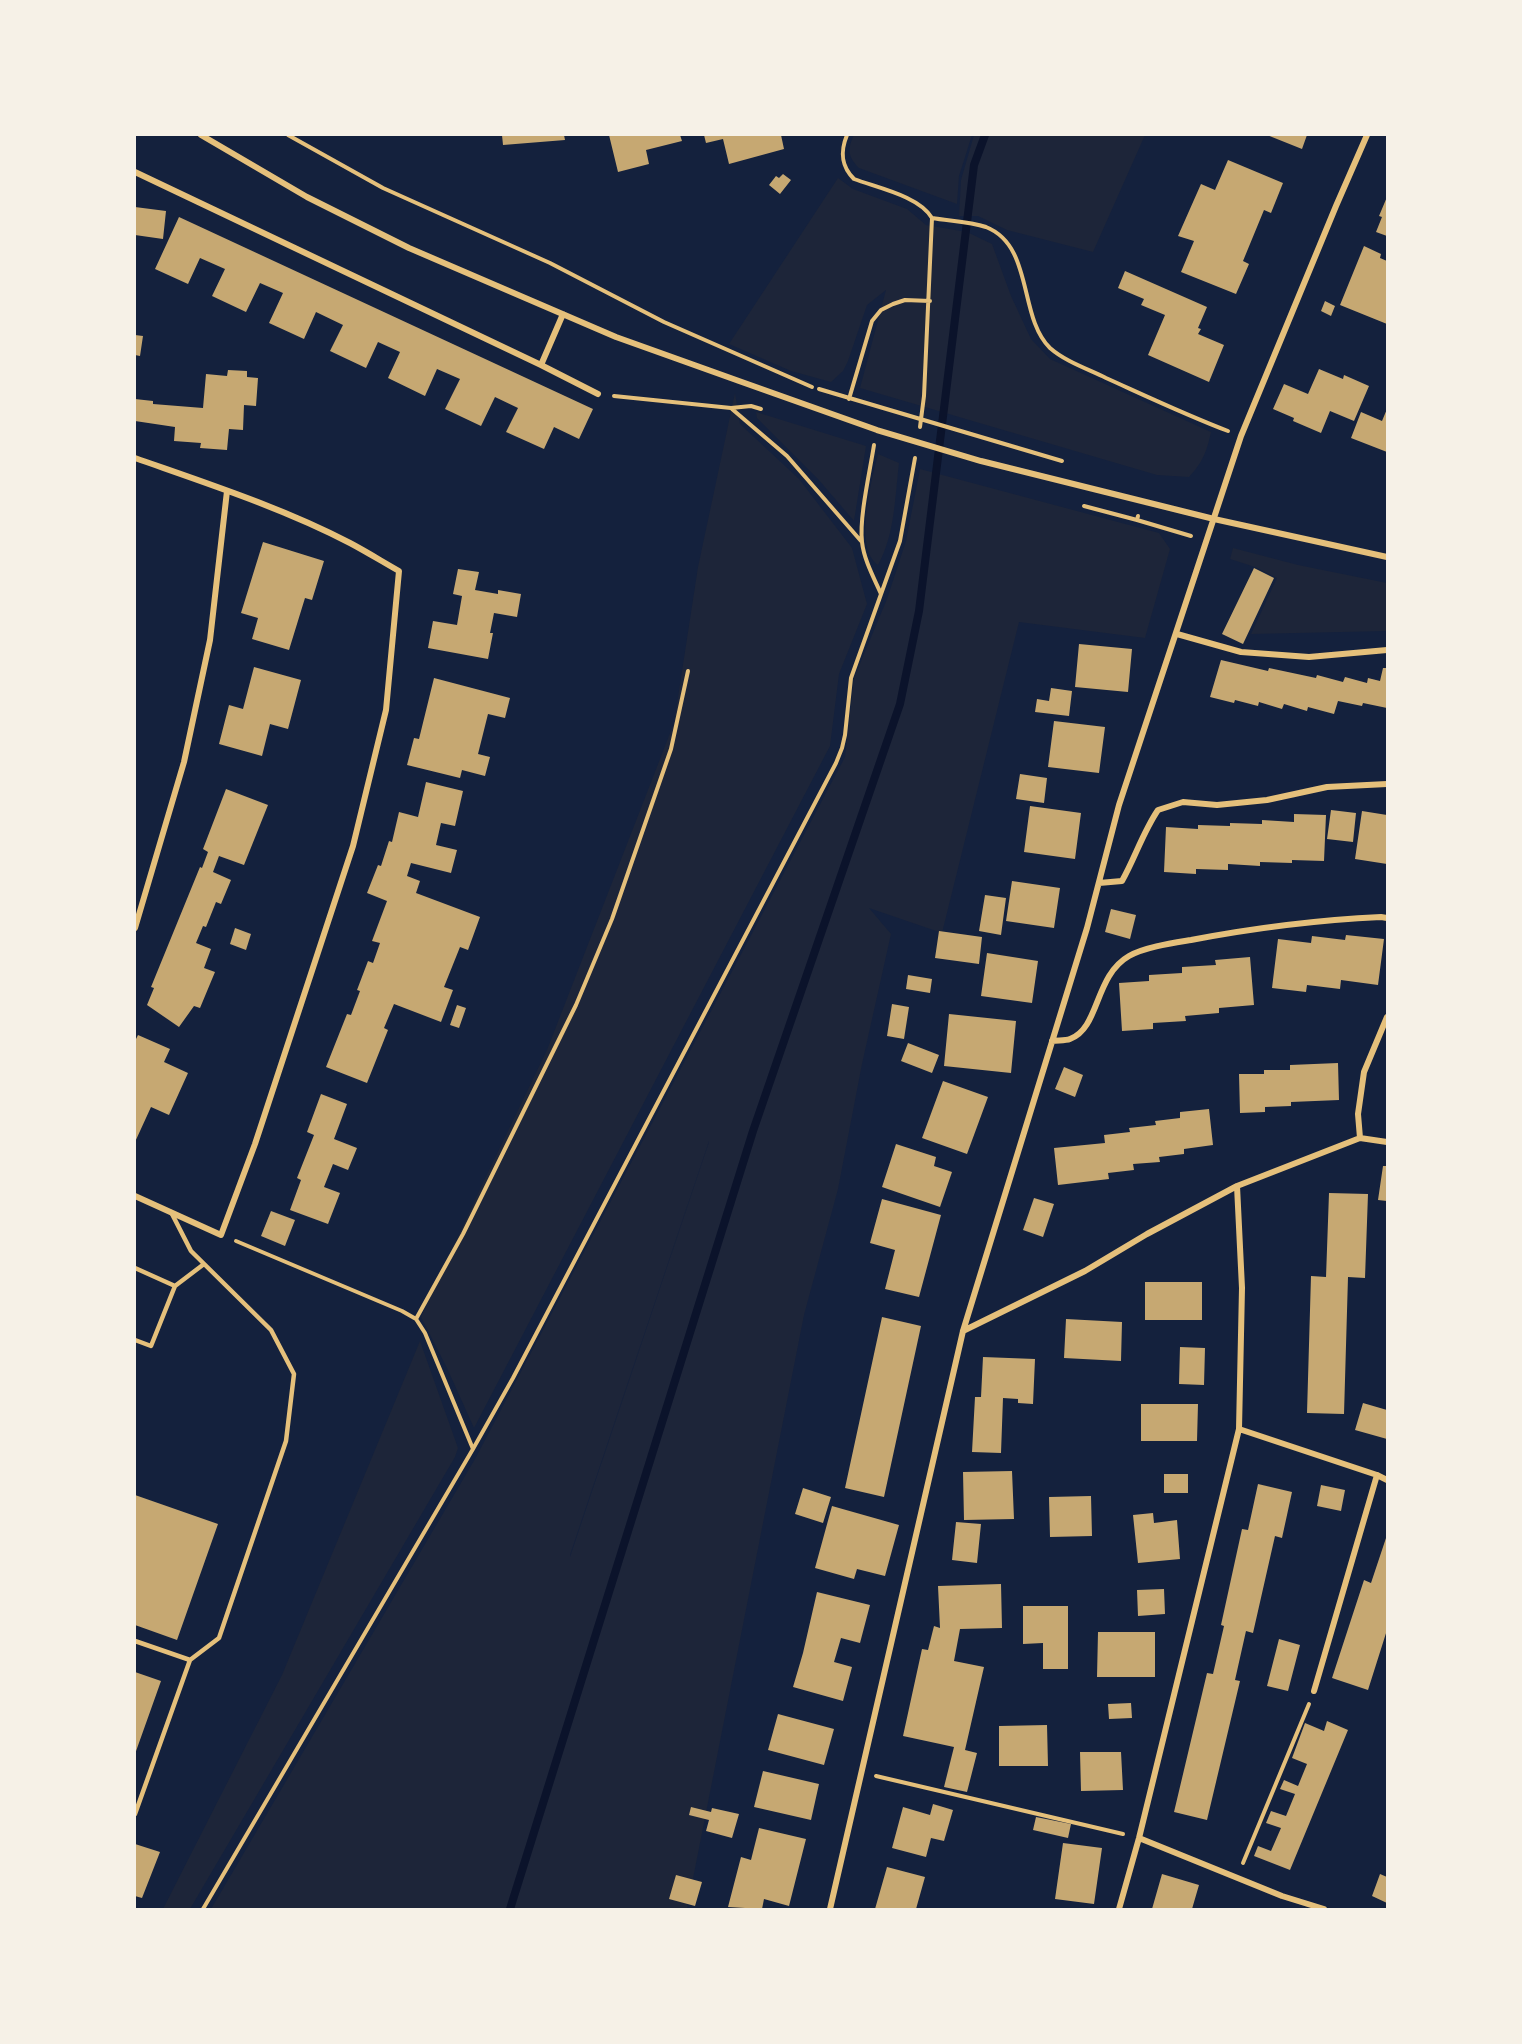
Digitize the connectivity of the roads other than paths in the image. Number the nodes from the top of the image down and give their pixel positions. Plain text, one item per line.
1 (201, 135) edge
2 (1367, 135) edge
3 (135, 172) edge
4 (563, 314) junction
5 (541, 365) junction
6 (598, 394) road end
7 (135, 458) edge
8 (228, 491) junction
9 (1214, 519) junction
10 (1387, 556) edge
11 (1177, 634) junction
12 (1387, 650) edge
13 (1387, 783) edge
14 (1099, 883) junction
15 (1387, 918) edge
16 (135, 928) edge
17 (1387, 1017) edge
18 (1052, 1041) junction
19 (1360, 1138) junction
20 (1387, 1142) edge
21 (1238, 1186) junction
22 (135, 1196) edge
23 (171, 1212) junction
24 (204, 1264) junction
25 (135, 1268) edge
26 (175, 1286) junction
27 (963, 1331) junction
28 (135, 1340) edge
29 (1239, 1429) junction
30 (1377, 1475) junction
31 (1387, 1480) edge
32 (135, 1641) edge
33 (190, 1660) junction
34 (1314, 1691) road end
35 (135, 1814) edge
36 (1139, 1838) junction
37 (830, 1909) edge
38 (1119, 1909) edge
39 (1324, 1909) edge

1 - 4 street
2 - 9 street
3 - 5 street
4 - 5 street
4 - 9 street
5 - 6 street
7 - 8 street
8 - 16 street
8 - 23 street
9 - 10 street
9 - 11 street
11 - 12 street
11 - 14 street
13 - 14 street
14 - 18 street
15 - 18 street
17 - 19 street
18 - 27 street
19 - 20 street
19 - 21 street
21 - 27 street
21 - 29 street
22 - 23 street
23 - 24 lane
24 - 26 lane
24 - 33 lane
25 - 26 lane
26 - 28 lane
27 - 37 street
29 - 30 street
29 - 36 street
30 - 31 street
30 - 34 street
32 - 33 lane
33 - 35 lane
36 - 38 street
36 - 39 street

